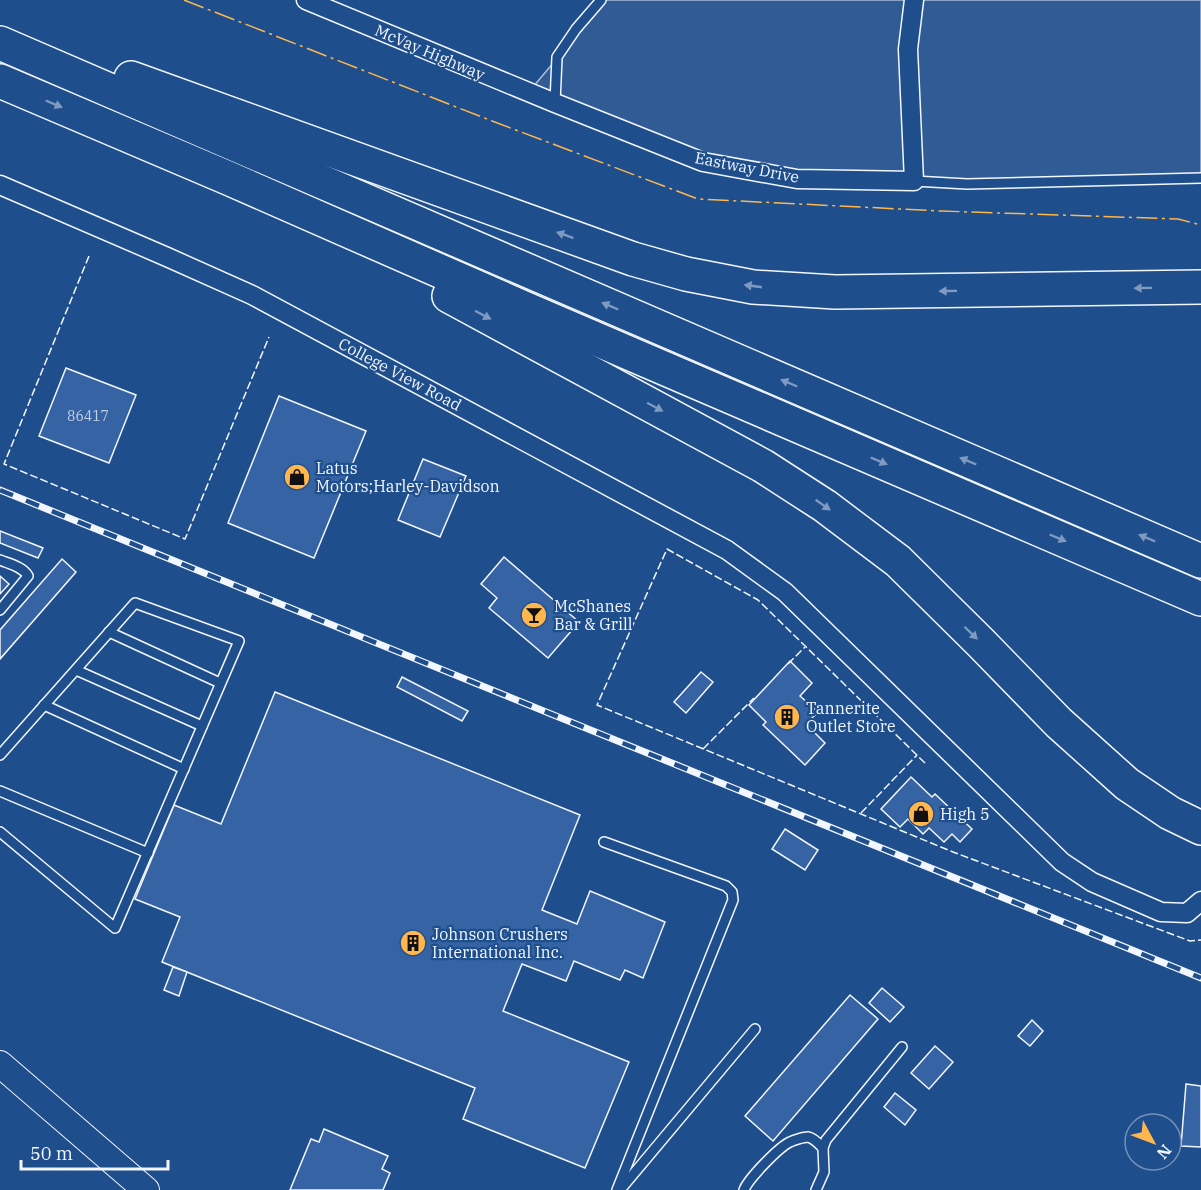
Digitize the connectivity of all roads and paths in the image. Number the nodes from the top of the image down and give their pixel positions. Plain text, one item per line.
1 (306, 0) edge
2 (601, 0) edge
3 (914, 0) edge
4 (0, 30) edge
5 (0, 44) edge
6 (0, 81) edge
7 (555, 104) junction
8 (228, 178) junction
9 (1201, 178) edge
10 (914, 181) junction
11 (0, 185) edge
12 (1201, 287) edge
13 (0, 560) edge
14 (1201, 561) edge
15 (1201, 599) edge
16 (0, 610) edge
17 (109, 632) junction
18 (76, 670) junction
19 (220, 683) junction
20 (44, 705) junction
21 (202, 726) junction
22 (0, 754) edge
23 (184, 769) junction
24 (0, 791) edge
25 (1201, 828) edge
26 (0, 832) edge
27 (604, 842) dead end
28 (148, 853) junction
29 (1201, 901) edge
30 (755, 1029) dead end
31 (902, 1047) dead end
32 (0, 1064) edge
33 (824, 1148) junction
34 (146, 1190) edge
35 (619, 1190) edge
36 (744, 1190) edge
37 (816, 1190) edge

1 - 7 street, McVay Highway
2 - 7 lane
3 - 10 street
12 -> 4 highway
14 -> 5 highway
6 -> 8 highway
7 - 10 street, Eastway Drive
8 -> 15 highway
8 -> 25 highway
9 - 10 lane, Eastway Drive
11 - 29 street, College View Road
13 - 16 lane
17 - 18 lane
17 - 19 lane
17 - 19 lane
18 - 20 lane
18 - 21 lane
19 - 21 lane
20 - 22 lane
20 - 23 lane
21 - 23 lane
23 - 28 lane
24 - 28 lane
26 - 28 lane
27 - 35 lane
30 - 35 lane
31 - 33 lane
32 - 34 main road
33 - 36 lane
33 - 37 lane

